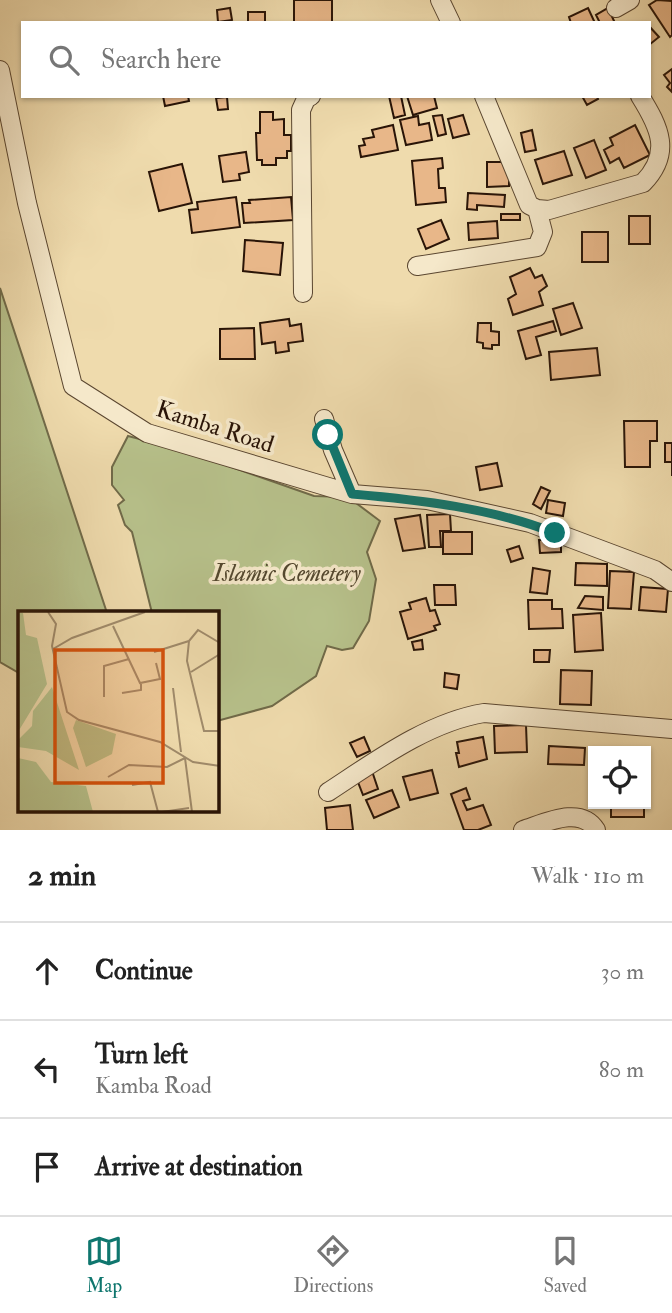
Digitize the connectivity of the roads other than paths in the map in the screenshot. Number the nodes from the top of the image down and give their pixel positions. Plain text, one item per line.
1 (440, 0) edge
2 (450, 21) edge
3 (0, 70) edge
4 (308, 98) edge
5 (485, 98) edge
6 (640, 98) edge
7 (537, 209) junction
8 (417, 266) dead end
9 (303, 293) dead end
10 (324, 419) dead end
11 (352, 494) junction
12 (672, 582) edge
13 (672, 729) edge
14 (328, 792) dead end
15 (523, 830) edge
16 (596, 830) edge

1 - 2 street
3 - 11 street, Kamba Road
4 - 9 street
5 - 7 street
6 - 7 street
7 - 8 street
10 - 11 street
11 - 12 street, Kamba Road
13 - 14 street
15 - 16 street

